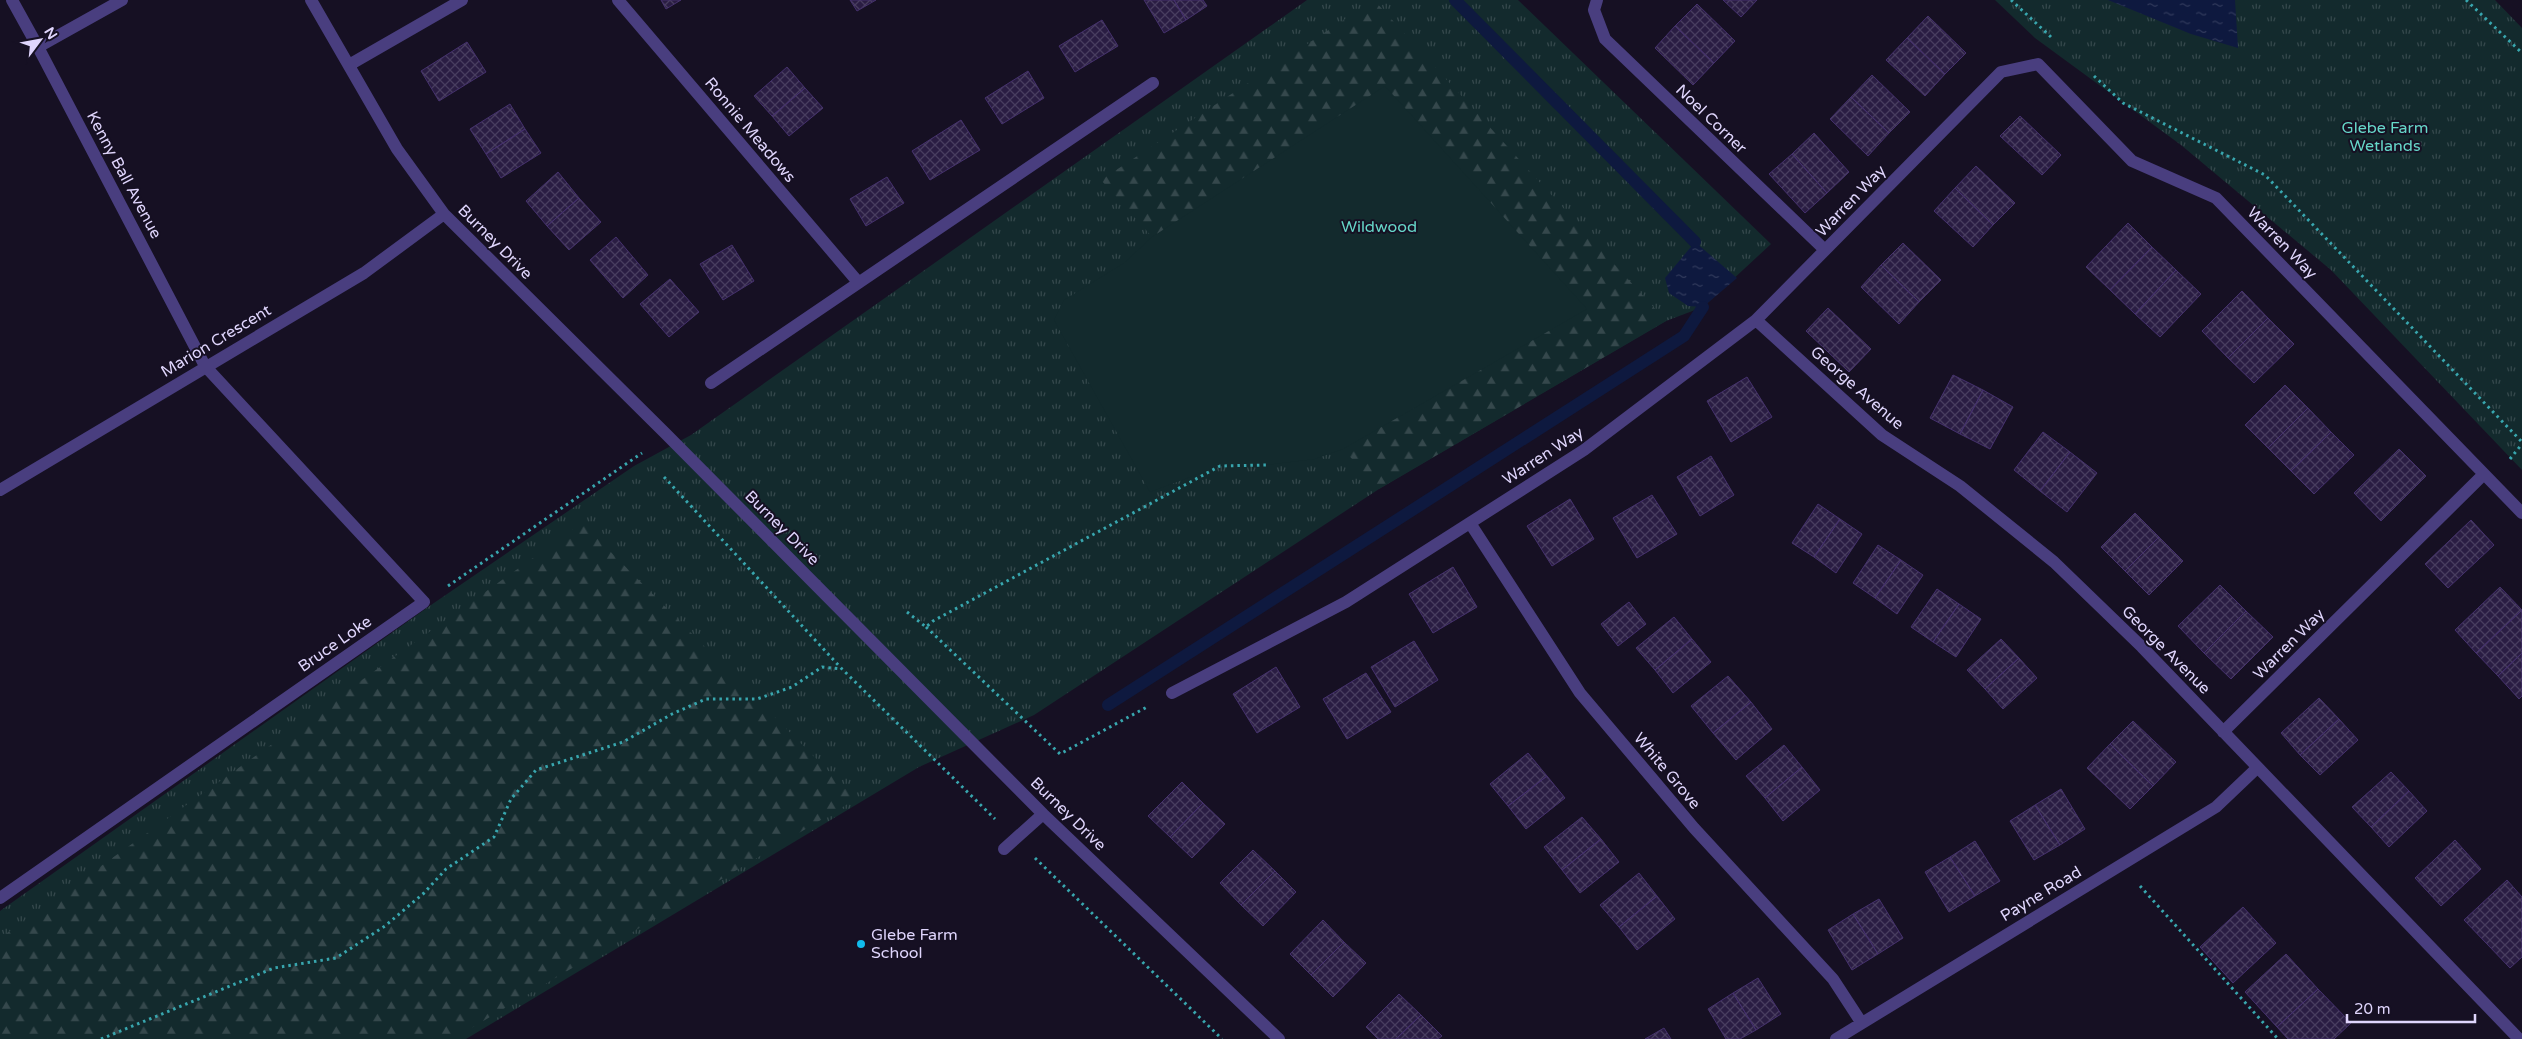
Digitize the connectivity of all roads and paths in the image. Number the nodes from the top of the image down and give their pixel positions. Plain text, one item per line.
1 (12, 0) edge
2 (122, 0) edge
3 (311, 0) edge
4 (462, 0) edge
5 (618, 0) edge
6 (1597, 0) edge
7 (2011, 0) edge
8 (2466, 0) edge
9 (2057, 43) dead end
10 (38, 47) junction
11 (2522, 53) edge
12 (348, 65) junction
13 (2086, 70) dead end
14 (1153, 83) dead end
15 (444, 214) junction
16 (1825, 250) junction
17 (858, 282) junction
18 (1756, 320) junction
19 (205, 366) junction
20 (711, 383) dead end
21 (2522, 442) edge
22 (642, 453) dead end
23 (1266, 465) dead end
24 (2484, 474) junction
25 (0, 490) edge
26 (2522, 514) edge
27 (1470, 523) junction
28 (424, 602) junction
29 (908, 612) dead end
30 (926, 627) junction
31 (842, 669) dead end
32 (1172, 693) joint
33 (2224, 732) junction
34 (2257, 768) junction
35 (1043, 814) junction
36 (1004, 849) dead end
37 (2121, 865) junction
38 (0, 898) edge
39 (1861, 1022) junction
40 (101, 1039) edge
41 (1279, 1039) edge
42 (1836, 1039) edge
43 (2278, 1039) edge
44 (2519, 1039) edge

1 - 10 street, Kenny Ball Avenue
2 - 10 street
3 - 12 street, Burney Drive
4 - 12 street
5 - 17 street, Ronnie Meadows
6 - 16 street, Noel Corner
7 - 9 path
8 - 11 path
10 - 19 street, Kenny Ball Avenue
12 - 15 street, Burney Drive
13 - 21 path
14 - 17 street
15 - 19 street, Marion Crescent
15 - 35 street, Burney Drive
16 - 18 street, Warren Way
16 - 24 street, Warren Way
17 - 20 street
18 - 27 street, Warren Way
18 - 33 street, George Avenue
19 - 25 street, Marion Crescent
19 - 28 street
22 - 28 path
23 - 30 path
24 - 26 street, Warren Way
24 - 33 street, Warren Way
27 - 32 street, Warren Way
27 - 39 street, White Grove
28 - 38 street, Bruce Loke
29 - 30 path
30 - 32 path
31 - 40 path
33 - 34 street, George Avenue
34 - 37 street, Payne Road
34 - 44 street, George Avenue
35 - 36 street
35 - 41 street, Burney Drive
37 - 39 street, Payne Road
37 - 43 path
39 - 42 street, Payne Road

